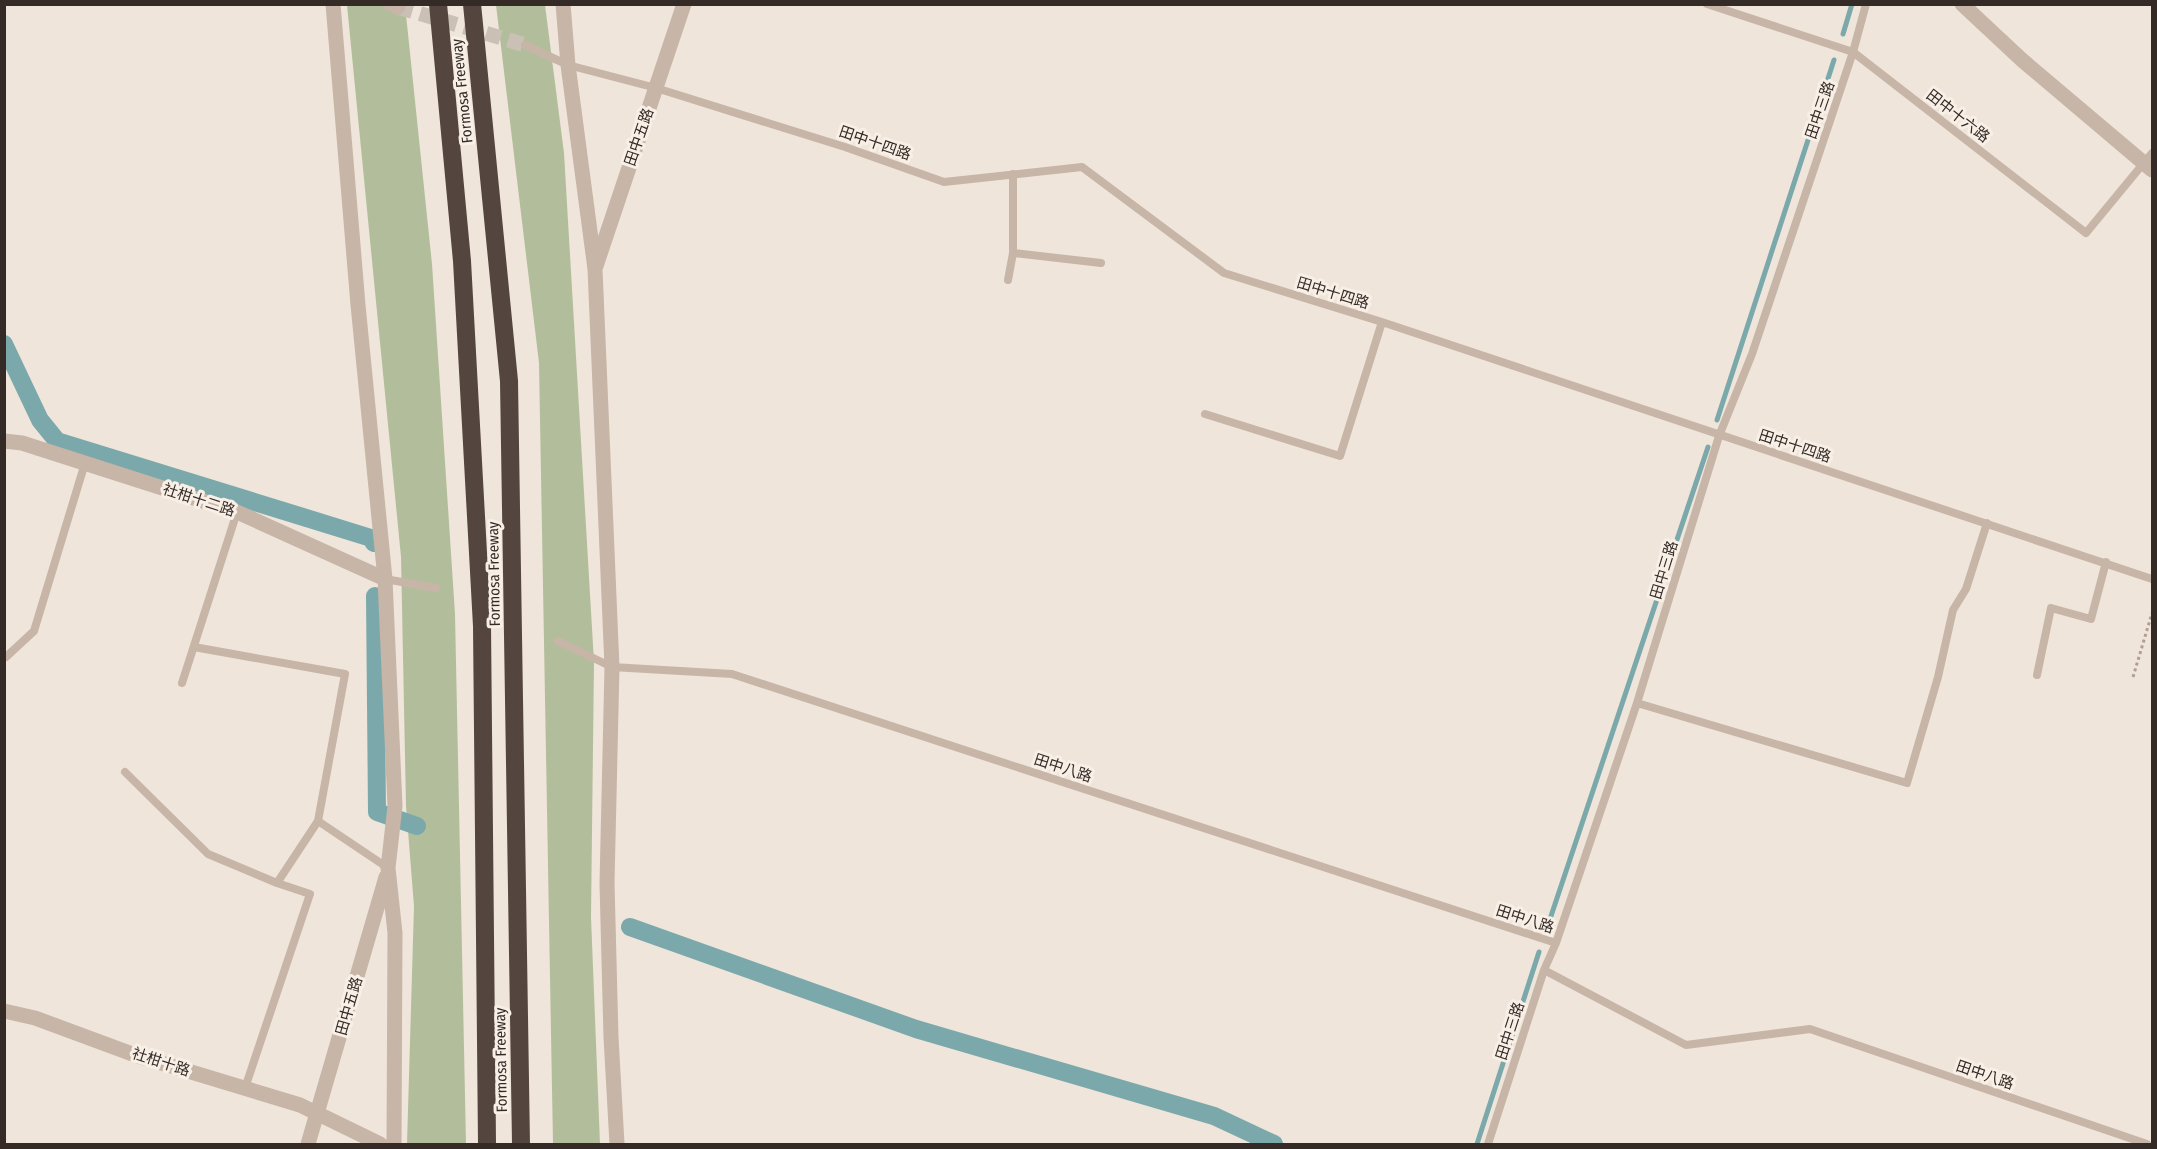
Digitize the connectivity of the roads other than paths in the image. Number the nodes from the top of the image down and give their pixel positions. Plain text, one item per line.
1 (333, 4) edge
2 (438, 4) edge
3 (472, 4) edge
4 (563, 4) edge
5 (684, 4) edge
6 (1707, 4) edge
7 (1866, 4) edge
8 (1962, 4) edge
9 (525, 45) tunnel mouth
10 (1853, 52) junction
11 (568, 65) junction
12 (656, 88) junction
13 (2150, 162) edge
14 (1013, 174) junction
15 (1013, 254) junction
16 (1101, 263) dead end
17 (595, 269) junction
18 (1008, 280) dead end
19 (1382, 322) junction
20 (1205, 414) dead end
21 (1719, 436) junction
22 (4, 441) edge
23 (85, 463) junction
24 (237, 512) junction
25 (1987, 523) junction
26 (2106, 562) junction
27 (386, 579) junction
28 (2152, 579) edge
29 (436, 588) dead end
30 (558, 641) dead end
31 (194, 647) junction
32 (6, 657) dead end
33 (612, 667) junction
34 (2037, 675) dead end
35 (182, 683) dead end
36 (1637, 703) junction
37 (125, 772) dead end
38 (318, 821) junction
39 (388, 868) junction
40 (277, 883) junction
41 (1556, 943) junction
42 (1545, 970) junction
43 (4, 1011) edge
44 (245, 1089) junction
45 (318, 1113) junction
46 (2127, 1141) edge
47 (308, 1144) edge
48 (380, 1144) edge
49 (394, 1144) edge
50 (487, 1144) edge
51 (521, 1144) edge
52 (617, 1144) edge
53 (1488, 1144) edge
54 (2147, 1144) edge

1 - 27 street
2 - 50 highway, Formosa Freeway
3 - 51 highway, Formosa Freeway
4 - 11 street
5 - 12 street, 田中五路
6 - 10 lane, 田中十六路
7 - 10 lane, 田中三路
8 - 13 street
9 - 11 lane, 田中十四路
10 - 13 lane, 田中十六路
10 - 21 lane, 田中三路
11 - 12 lane, 田中十四路
11 - 17 street
12 - 14 lane, 田中十四路
12 - 17 street, 田中五路
14 - 15 lane
14 - 19 lane, 田中十四路
15 - 16 lane
15 - 18 lane
17 - 33 street
19 - 20 lane
19 - 21 lane, 田中十四路
21 - 25 lane, 田中十四路
21 - 36 lane, 田中三路
22 - 23 street, 社柑十二路
23 - 24 street, 社柑十二路
23 - 32 lane
24 - 27 street, 社柑十二路
24 - 31 lane
25 - 26 lane, 田中十四路
25 - 36 lane
26 - 28 lane, 田中十四路
26 - 34 lane
27 - 29 lane
27 - 39 street
30 - 33 lane, 田中八路
31 - 35 lane
31 - 38 lane
33 - 41 lane, 田中八路
33 - 52 street
36 - 41 lane, 田中三路
37 - 40 lane
38 - 39 lane
38 - 40 lane
39 - 45 street, 田中五路
39 - 49 street
40 - 44 lane
41 - 42 lane, 田中三路
42 - 46 lane, 田中八路
42 - 53 lane, 田中三路
43 - 44 street, 社柑十路
44 - 45 street, 社柑十路
45 - 47 street, 田中五路
45 - 48 street, 社柑十路
46 - 54 lane, 田中八路

